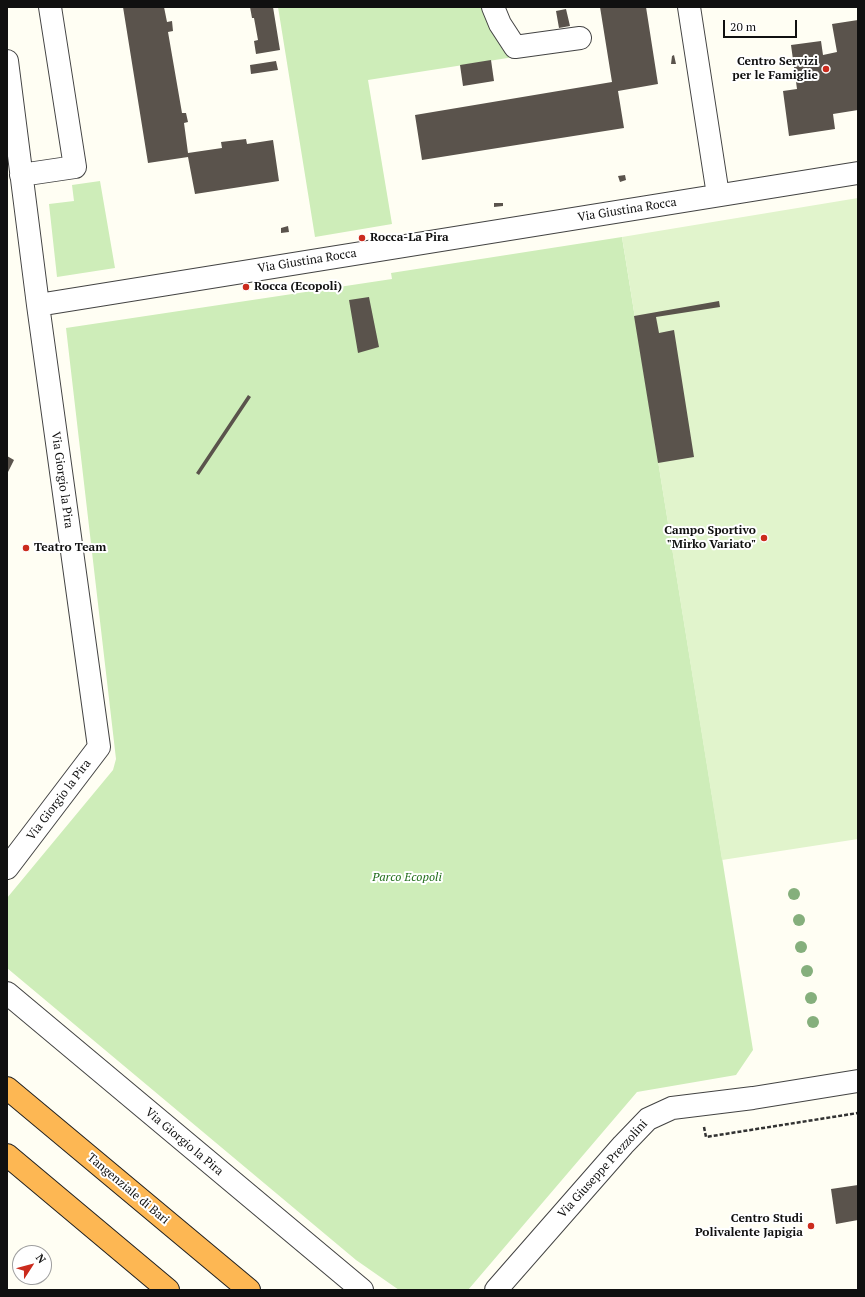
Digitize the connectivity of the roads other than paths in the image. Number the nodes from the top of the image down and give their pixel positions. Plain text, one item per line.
1 (50, 7) edge
2 (493, 7) edge
3 (689, 7) edge
4 (580, 38) dead end
5 (7, 61) edge
6 (858, 173) edge
7 (21, 175) junction
8 (718, 195) junction
9 (38, 305) junction
10 (7, 868) edge
11 (7, 993) edge
12 (858, 1081) edge
13 (7, 1088) edge
14 (7, 1155) edge
15 (168, 1290) edge
16 (249, 1290) edge
17 (362, 1290) edge
18 (496, 1290) edge

1 - 7 street
2 - 4 street
3 - 8 street
5 - 7 street, Via Giorgio la Pira
6 - 8 street, Via Giustina Rocca
7 - 9 street, Via Giorgio la Pira
8 - 9 street, Via Giustina Rocca
9 - 10 street, Via Giorgio la Pira
11 - 17 street, Via Giorgio la Pira
12 - 18 street, Via Giuseppe Prezzolini
13 - 16 highway, Tangenziale di Bari
14 - 15 highway

